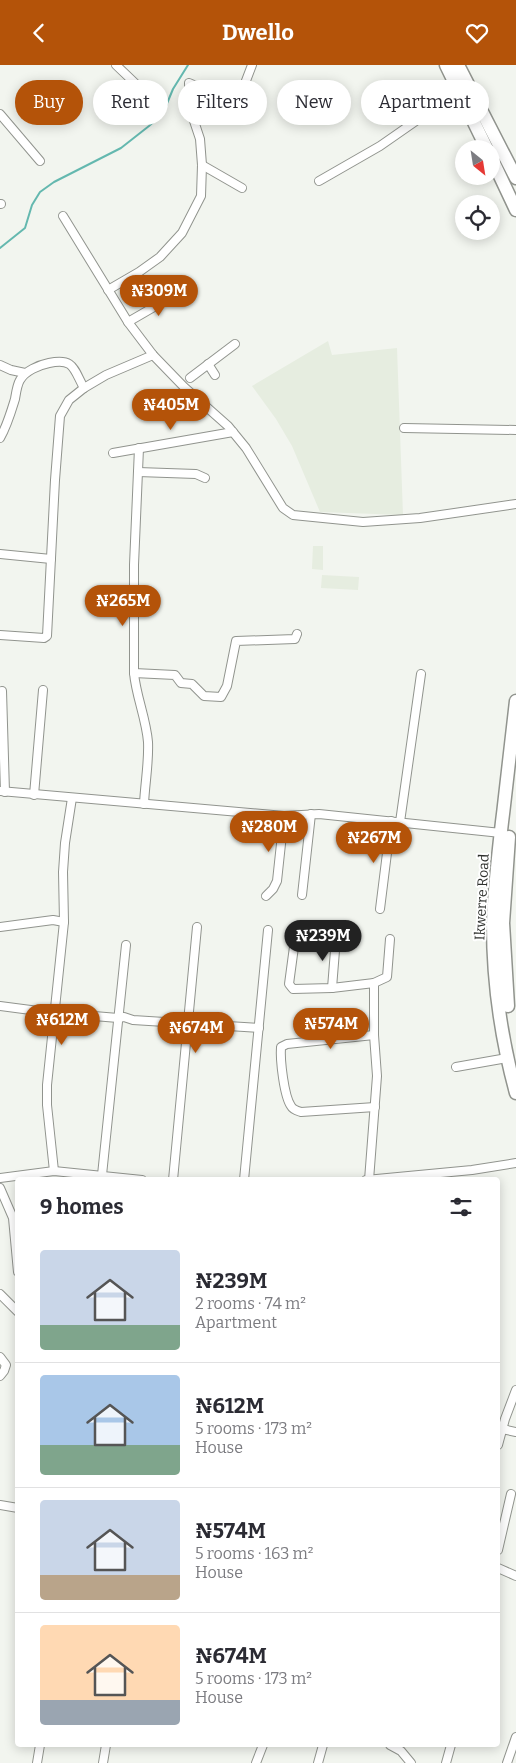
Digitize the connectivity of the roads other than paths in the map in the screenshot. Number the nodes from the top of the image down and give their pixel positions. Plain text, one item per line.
1 (116, 65) edge
2 (252, 65) edge
3 (446, 65) edge
4 (458, 65) edge
5 (132, 80) edge
6 (454, 80) edge
7 (0, 114) edge
8 (410, 125) edge
9 (475, 125) edge
10 (483, 140) edge
11 (40, 161) dead end
12 (202, 165) junction
13 (500, 175) edge
14 (516, 176) edge
15 (502, 179) junction
16 (319, 181) dead end
17 (242, 188) dead end
18 (516, 210) edge
19 (63, 216) dead end
20 (108, 290) junction
21 (178, 293) dead end
22 (128, 322) junction
23 (234, 344) dead end
24 (153, 355) junction
25 (208, 364) junction
26 (0, 365) edge
27 (25, 373) junction
28 (214, 375) dead end
29 (190, 378) dead end
30 (84, 388) junction
31 (404, 428) dead end
32 (516, 430) edge
33 (233, 432) junction
34 (0, 438) edge
35 (139, 448) junction
36 (113, 453) dead end
37 (138, 472) junction
38 (205, 478) dead end
39 (516, 504) edge
40 (0, 554) edge
41 (51, 559) junction
42 (0, 635) edge
43 (297, 635) dead end
44 (134, 673) junction
45 (421, 674) dead end
46 (43, 690) dead end
47 (2, 691) dead end
48 (516, 701) edge
49 (516, 773) edge
50 (2, 791) edge
51 (34, 795) junction
52 (72, 798) junction
53 (144, 804) junction
54 (311, 814) junction
55 (284, 816) junction
56 (391, 821) junction
57 (400, 822) junction
58 (509, 833) edge
59 (302, 895) dead end
60 (266, 896) dead end
61 (380, 909) dead end
62 (64, 921) junction
63 (197, 927) dead end
64 (0, 929) edge
65 (268, 930) dead end
66 (296, 932) dead end
67 (336, 939) dead end
68 (390, 939) dead end
69 (126, 945) dead end
70 (374, 983) junction
71 (332, 987) junction
72 (0, 1005) edge
73 (55, 1012) junction
74 (118, 1018) junction
75 (188, 1024) junction
76 (259, 1028) junction
77 (374, 1035) junction
78 (512, 1059) edge
79 (456, 1067) dead end
80 (516, 1093) edge
81 (375, 1107) junction
82 (516, 1163) edge
83 (54, 1171) junction
84 (102, 1175) junction
85 (89, 1177) edge
86 (118, 1177) edge
87 (173, 1177) edge
88 (244, 1177) edge
89 (368, 1177) edge
90 (422, 1177) edge
91 (0, 1178) edge
92 (0, 1188) edge
93 (15, 1240) edge
94 (0, 1294) edge
95 (15, 1309) edge
96 (0, 1357) edge
97 (0, 1376) edge
98 (516, 1390) edge
99 (502, 1429) junction
100 (516, 1433) edge
101 (500, 1437) edge
102 (511, 1494) dead end
103 (0, 1505) edge
104 (15, 1507) edge
105 (500, 1541) edge
106 (500, 1569) edge
107 (516, 1576) edge
108 (516, 1737) edge
109 (40, 1747) edge
110 (106, 1747) edge
111 (262, 1747) edge
112 (322, 1747) edge
113 (393, 1747) edge
114 (450, 1747) edge
115 (37, 1763) edge
116 (103, 1763) edge
117 (256, 1763) edge
118 (318, 1763) edge
119 (410, 1763) edge
120 (446, 1763) edge
121 (507, 1763) edge

1 - 5 street
2 - 12 street
3 - 6 main road
4 - 14 main road
7 - 11 street
8 - 16 street
9 - 10 main road
12 - 17 street
12 - 20 street
13 - 15 main road
14 - 15 street
15 - 18 main road
19 - 20 street
20 - 22 street
21 - 22 street
22 - 24 street
23 - 25 street
24 - 30 street
24 - 33 street
25 - 28 street
25 - 29 street
26 - 27 street
27 - 30 street
27 - 34 street
30 - 41 street
31 - 32 street
33 - 35 street
33 - 39 street
35 - 36 street
35 - 37 street
37 - 38 street
37 - 44 street
40 - 41 street
41 - 42 street
43 - 44 street
44 - 53 street
45 - 57 street
46 - 51 street
47 - 50 street
48 - 58 main road, Ikwerre Road
49 - 58 main road
50 - 51 street
51 - 52 street
52 - 53 street
52 - 62 street
53 - 55 street
54 - 55 street
54 - 56 street
54 - 59 street
55 - 60 street
56 - 57 street
56 - 61 street
57 - 58 street
58 - 78 main road, Ikwerre Road
62 - 64 street
62 - 73 street
63 - 75 street
65 - 76 street
66 - 71 street
67 - 71 street
68 - 70 street
69 - 74 street
70 - 71 street
70 - 77 street
72 - 73 street
73 - 74 street
73 - 83 street
74 - 75 street
74 - 84 street
75 - 76 street
75 - 87 street
76 - 88 street
77 - 81 street
77 - 81 street
78 - 79 street
78 - 80 main road, Ikwerre Road
81 - 89 street
82 - 90 street
83 - 85 street
83 - 91 street
84 - 85 street
84 - 86 street
92 - 93 street
94 - 95 street
96 - 97 street
98 - 99 street
99 - 100 street
99 - 101 street
102 - 105 street
103 - 104 street
106 - 107 street
108 - 121 street
109 - 115 street
110 - 116 street
111 - 117 street
112 - 118 street
113 - 119 street
114 - 120 street

